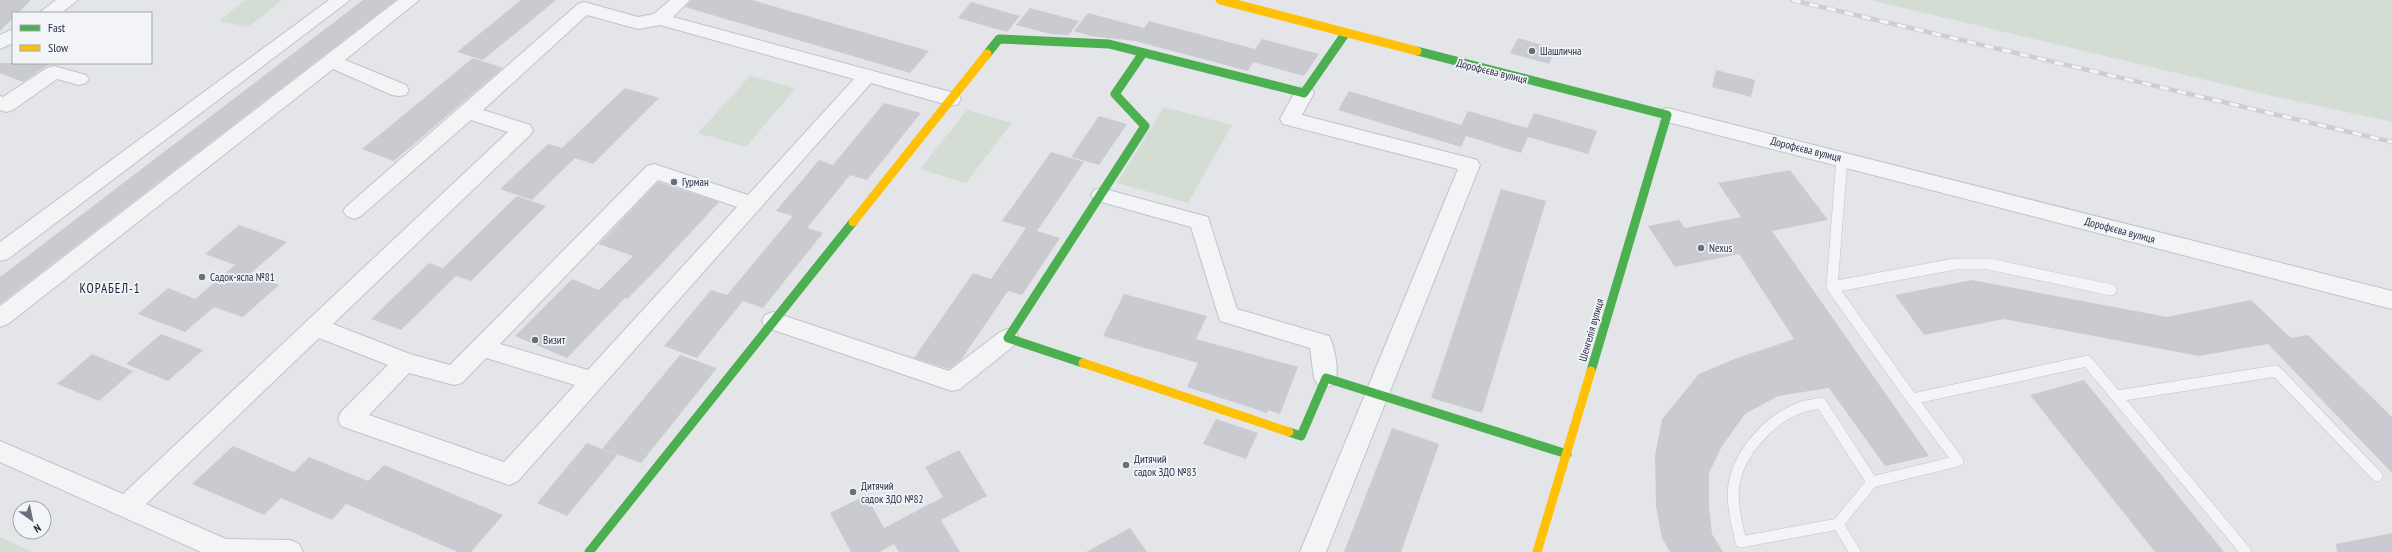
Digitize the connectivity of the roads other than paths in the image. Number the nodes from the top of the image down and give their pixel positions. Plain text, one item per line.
1 (69, 0) edge
2 (341, 0) edge
3 (410, 0) edge
4 (680, 0) edge
5 (1220, 0) edge
6 (50, 12) edge
7 (660, 18) junction
8 (1345, 34) junction
9 (12, 36) edge
10 (0, 43) edge
11 (1143, 53) junction
12 (331, 61) junction
13 (868, 75) junction
14 (80, 79) dead end
15 (400, 90) dead end
16 (1304, 93) junction
17 (951, 99) junction
18 (0, 103) edge
19 (468, 112) junction
20 (1667, 115) junction
21 (1842, 158) junction
22 (1101, 195) junction
23 (751, 204) junction
24 (354, 211) dead end
25 (0, 253) edge
26 (1832, 287) junction
27 (2111, 290) dead end
28 (2392, 300) edge
29 (0, 318) edge
30 (773, 321) junction
31 (316, 327) junction
32 (1008, 338) junction
33 (483, 348) junction
34 (405, 362) junction
35 (1326, 378) junction
36 (591, 380) junction
37 (1377, 396) junction
38 (2117, 396) junction
39 (1912, 399) junction
40 (0, 451) edge
41 (1567, 454) junction
42 (2377, 476) dead end
43 (1872, 482) junction
44 (126, 507) junction
45 (1838, 524) junction
46 (290, 552) edge
47 (588, 552) edge
48 (1313, 552) edge
49 (1537, 552) edge
50 (1855, 552) edge
51 (2246, 552) edge

1 - 6 street
2 - 25 street
3 - 12 street
4 - 7 street
5 - 8 street, Дорофєєва вулиця
7 - 13 street
7 - 19 street
8 - 16 street
8 - 20 street, Дорофєєва вулиця
9 - 10 street
11 - 16 street
11 - 17 street
11 - 22 street
12 - 15 street
12 - 29 street
13 - 17 street
13 - 23 street
14 - 18 street
16 - 37 street
17 - 30 street
19 - 24 street
19 - 31 street
20 - 21 street, Дорофєєва вулиця
20 - 41 street, Шенгелія вулиця
21 - 26 lane
21 - 28 street, Дорофєєва вулиця
22 - 32 street
22 - 35 street
23 - 33 street
23 - 36 street
26 - 27 lane
26 - 39 lane
30 - 32 street
30 - 47 street
31 - 34 street
31 - 44 street
32 - 35 street
33 - 34 street
33 - 36 street
34 - 36 street
35 - 37 street
37 - 41 street
37 - 48 street
38 - 39 lane
38 - 42 lane
38 - 51 lane
39 - 43 lane
40 - 44 street
41 - 49 street, Шенгелія вулиця
43 - 45 lane
43 - 45 lane
44 - 46 street
45 - 50 lane

